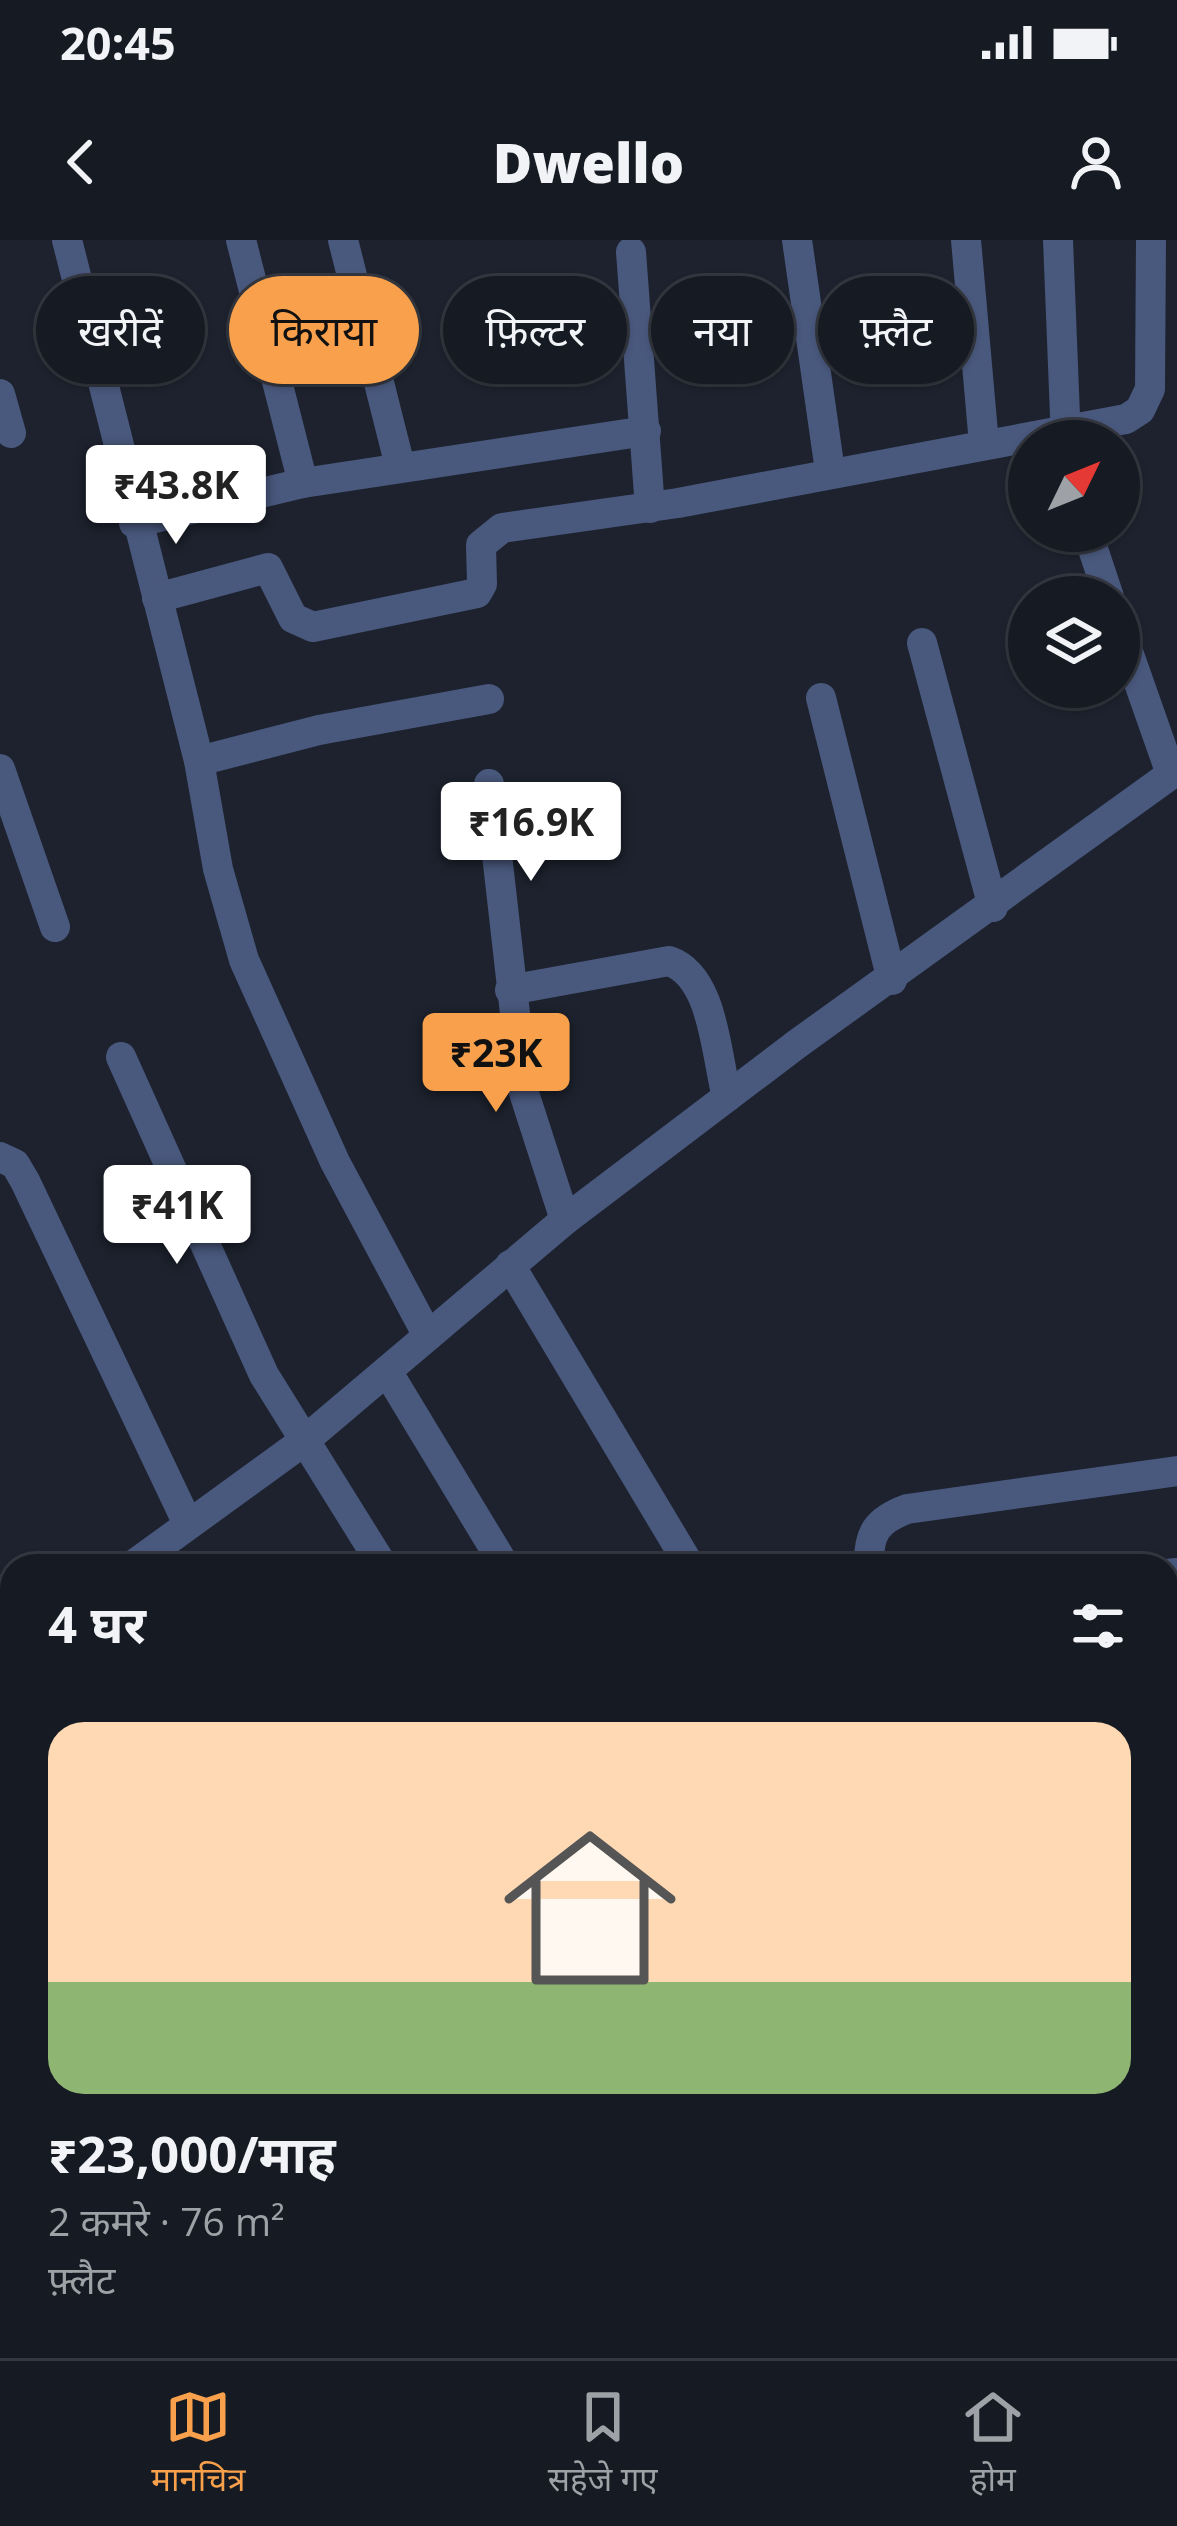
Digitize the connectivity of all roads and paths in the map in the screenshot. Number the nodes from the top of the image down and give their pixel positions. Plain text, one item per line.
1 (67, 240) edge
2 (241, 240) edge
3 (344, 240) edge
4 (797, 240) edge
5 (966, 240) edge
6 (1058, 240) edge
7 (1151, 240) edge
8 (631, 252) dead end
9 (0, 394) edge
10 (1065, 420) edge
11 (1122, 420) edge
12 (646, 430) junction
13 (11, 433) dead end
14 (1008, 442) edge
15 (984, 444) junction
16 (400, 466) junction
17 (830, 471) junction
18 (303, 483) junction
19 (650, 508) junction
20 (134, 523) junction
21 (157, 598) junction
22 (922, 643) dead end
23 (1140, 682) edge
24 (821, 698) dead end
25 (489, 699) dead end
26 (199, 761) junction
27 (0, 769) edge
28 (1174, 772) edge
29 (489, 784) dead end
30 (13, 850) edge
31 (993, 907) junction
32 (55, 927) dead end
33 (892, 980) junction
34 (510, 990) junction
35 (121, 1057) dead end
36 (727, 1097) junction
37 (0, 1157) edge
38 (565, 1220) junction
39 (510, 1265) junction
40 (428, 1336) junction
41 (387, 1372) junction
42 (304, 1441) junction
43 (1177, 1471) edge
44 (179, 1531) junction
45 (148, 1554) edge
46 (183, 1554) edge
47 (375, 1554) edge
48 (498, 1554) edge
49 (683, 1554) edge
50 (870, 1554) edge

1 - 20 street
2 - 18 street
3 - 16 street
4 - 17 street
5 - 15 street
6 - 10 street
7 - 11 street
8 - 12 street
9 - 13 street
12 - 16 street
12 - 19 street
14 - 15 street
15 - 17 street
16 - 18 street
17 - 19 street
18 - 20 street
19 - 21 street
20 - 21 street
21 - 26 street
22 - 31 street
23 - 28 street
24 - 33 street
25 - 26 street
26 - 40 street
27 - 30 street
28 - 31 street
29 - 34 street
30 - 32 street
31 - 33 street
33 - 36 street
34 - 36 street
34 - 38 street
35 - 42 street
36 - 38 street
37 - 44 street
38 - 39 street
39 - 40 street
39 - 49 street
40 - 41 street
41 - 42 street
41 - 48 street
42 - 44 street
42 - 47 street
43 - 50 street
44 - 45 street
44 - 46 street

